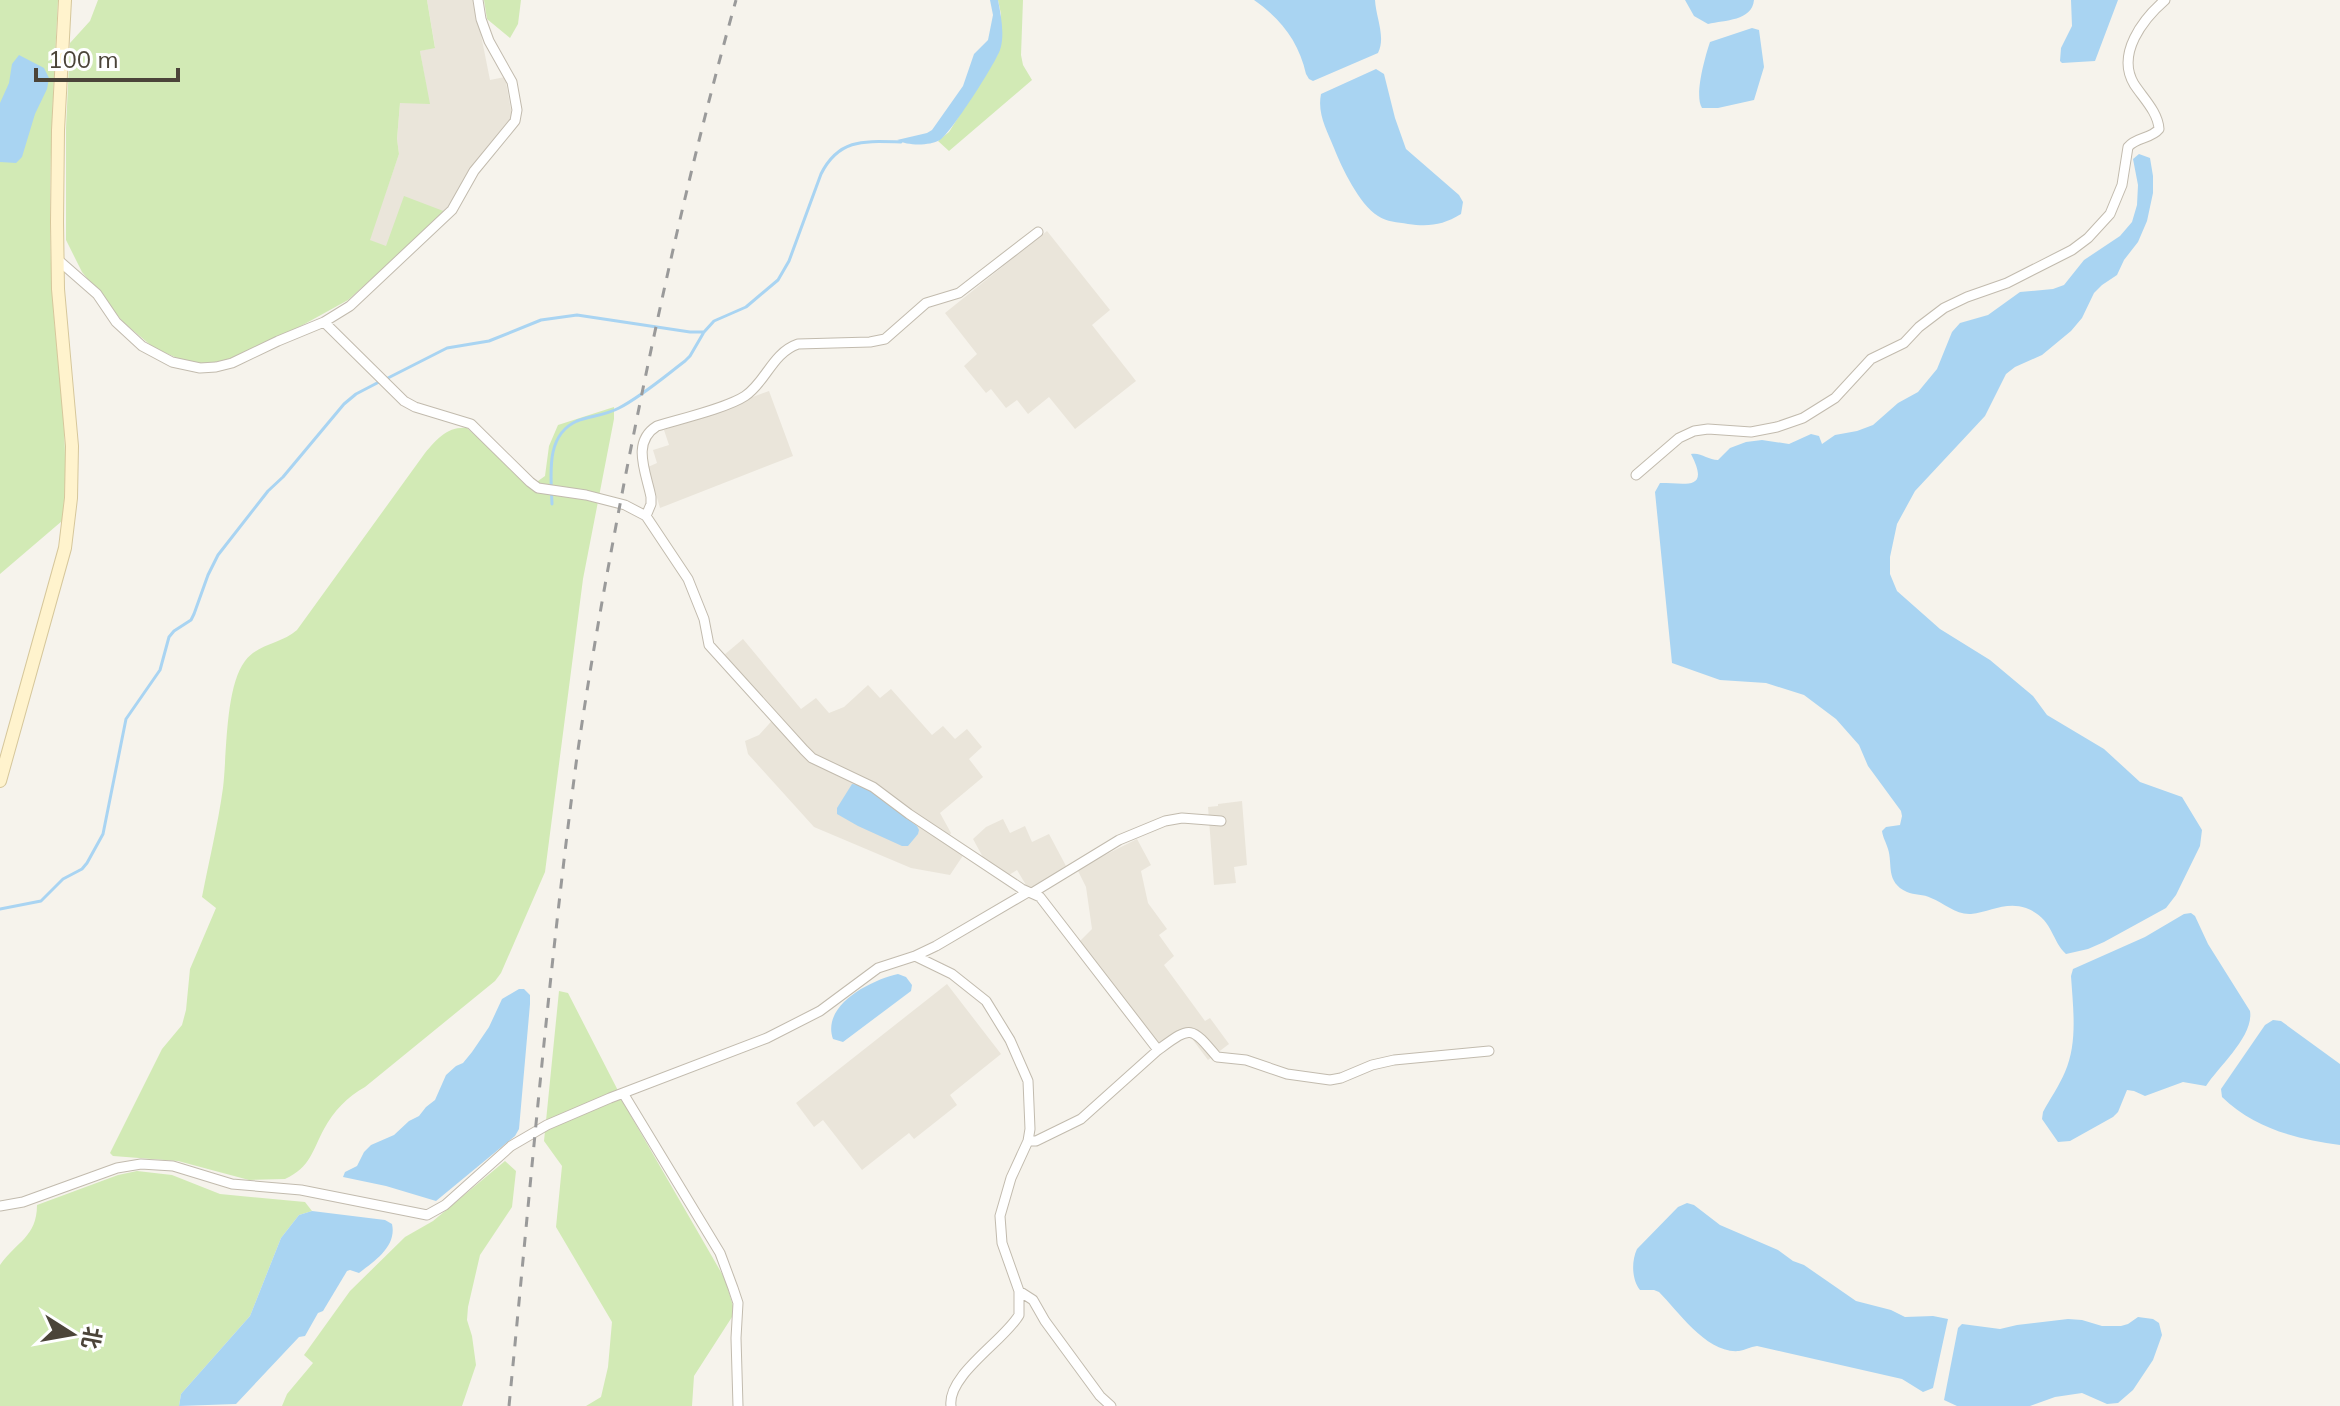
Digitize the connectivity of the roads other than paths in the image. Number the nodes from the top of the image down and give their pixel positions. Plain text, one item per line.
1 (65, 0) edge
2 (478, 0) edge
3 (2165, 0) edge
4 (1038, 232) dead end
5 (57, 259) junction
6 (324, 322) junction
7 (1636, 475) dead end
8 (646, 516) junction
9 (0, 781) edge
10 (1221, 821) dead end
11 (1030, 893) junction
12 (915, 956) junction
13 (1158, 1050) junction
14 (1489, 1051) dead end
15 (623, 1093) junction
16 (1028, 1141) junction
17 (0, 1206) edge
18 (1019, 1291) junction
19 (738, 1406) edge
20 (951, 1406) edge
21 (1111, 1406) edge

1 - 5 street
2 - 6 street
3 - 7 street
4 - 8 street
5 - 6 street
5 - 9 street
6 - 8 street
8 - 11 street
10 - 11 street
11 - 12 street
11 - 13 street
12 - 15 street
12 - 16 street
13 - 14 street
13 - 16 street
15 - 17 street
15 - 19 street
16 - 18 street
18 - 20 street
18 - 21 street

